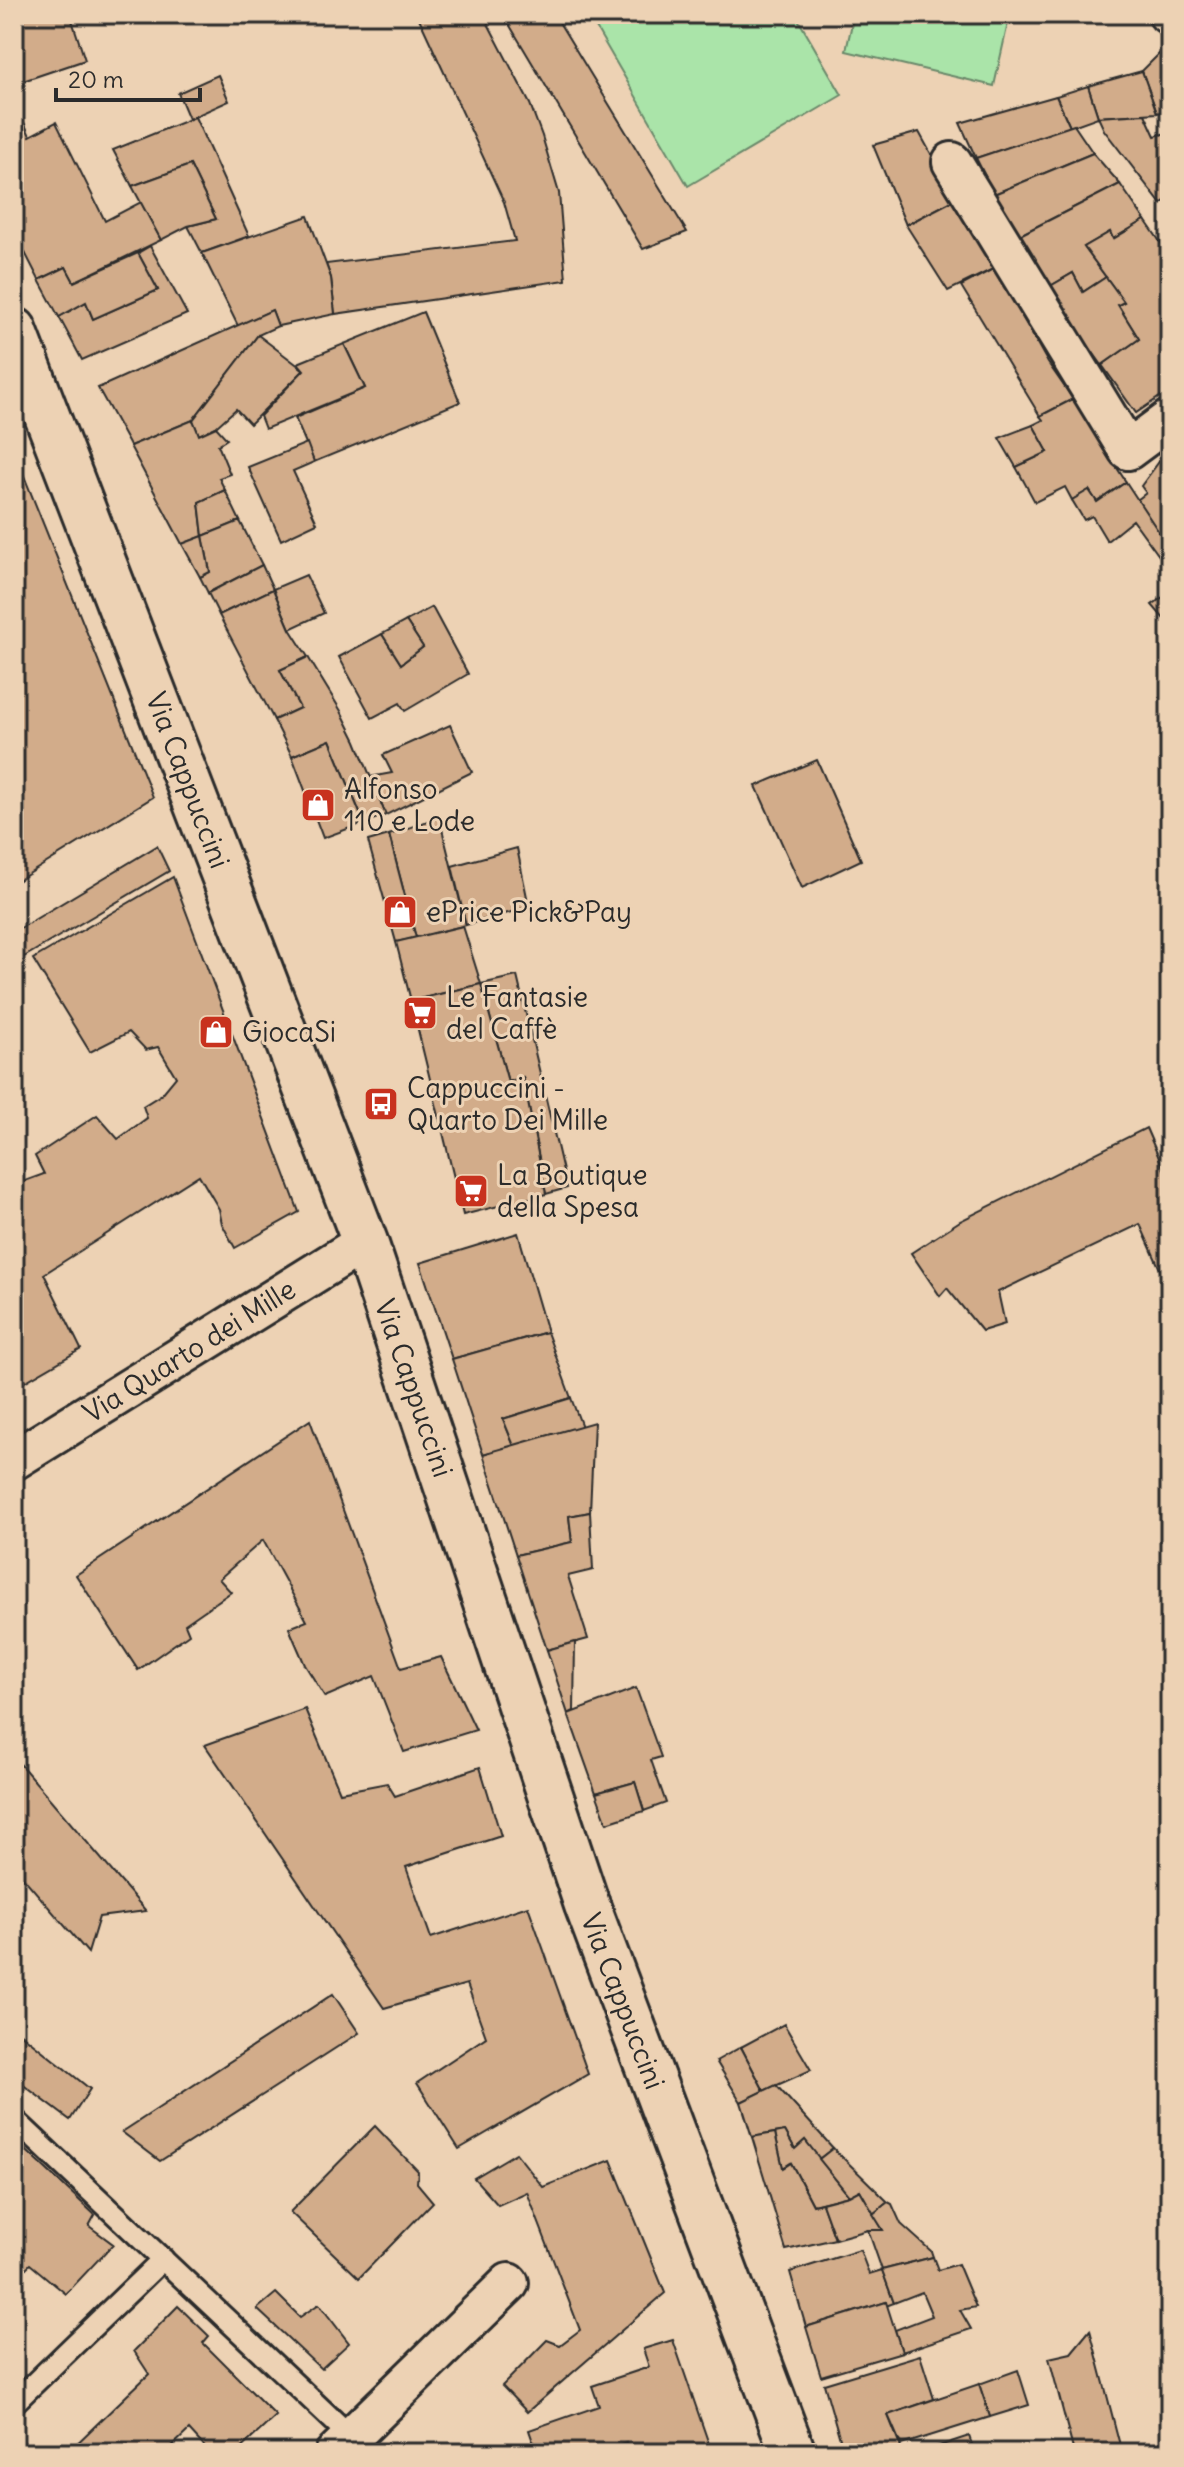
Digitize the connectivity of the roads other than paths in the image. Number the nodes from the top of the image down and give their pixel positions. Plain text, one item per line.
1 (952, 162) dead end
2 (14, 330) edge
3 (1170, 419) edge
4 (365, 1242) junction
5 (14, 1460) edge
6 (14, 2119) edge
7 (163, 2259) junction
8 (509, 2283) dead end
9 (14, 2403) edge
10 (351, 2448) edge
11 (793, 2453) edge

1 - 3 street
2 - 4 street, Via Cappuccini
4 - 5 street, Via Quarto dei Mille
4 - 11 street, Via Cappuccini
6 - 7 lane
7 - 9 lane
7 - 10 lane
8 - 10 street

